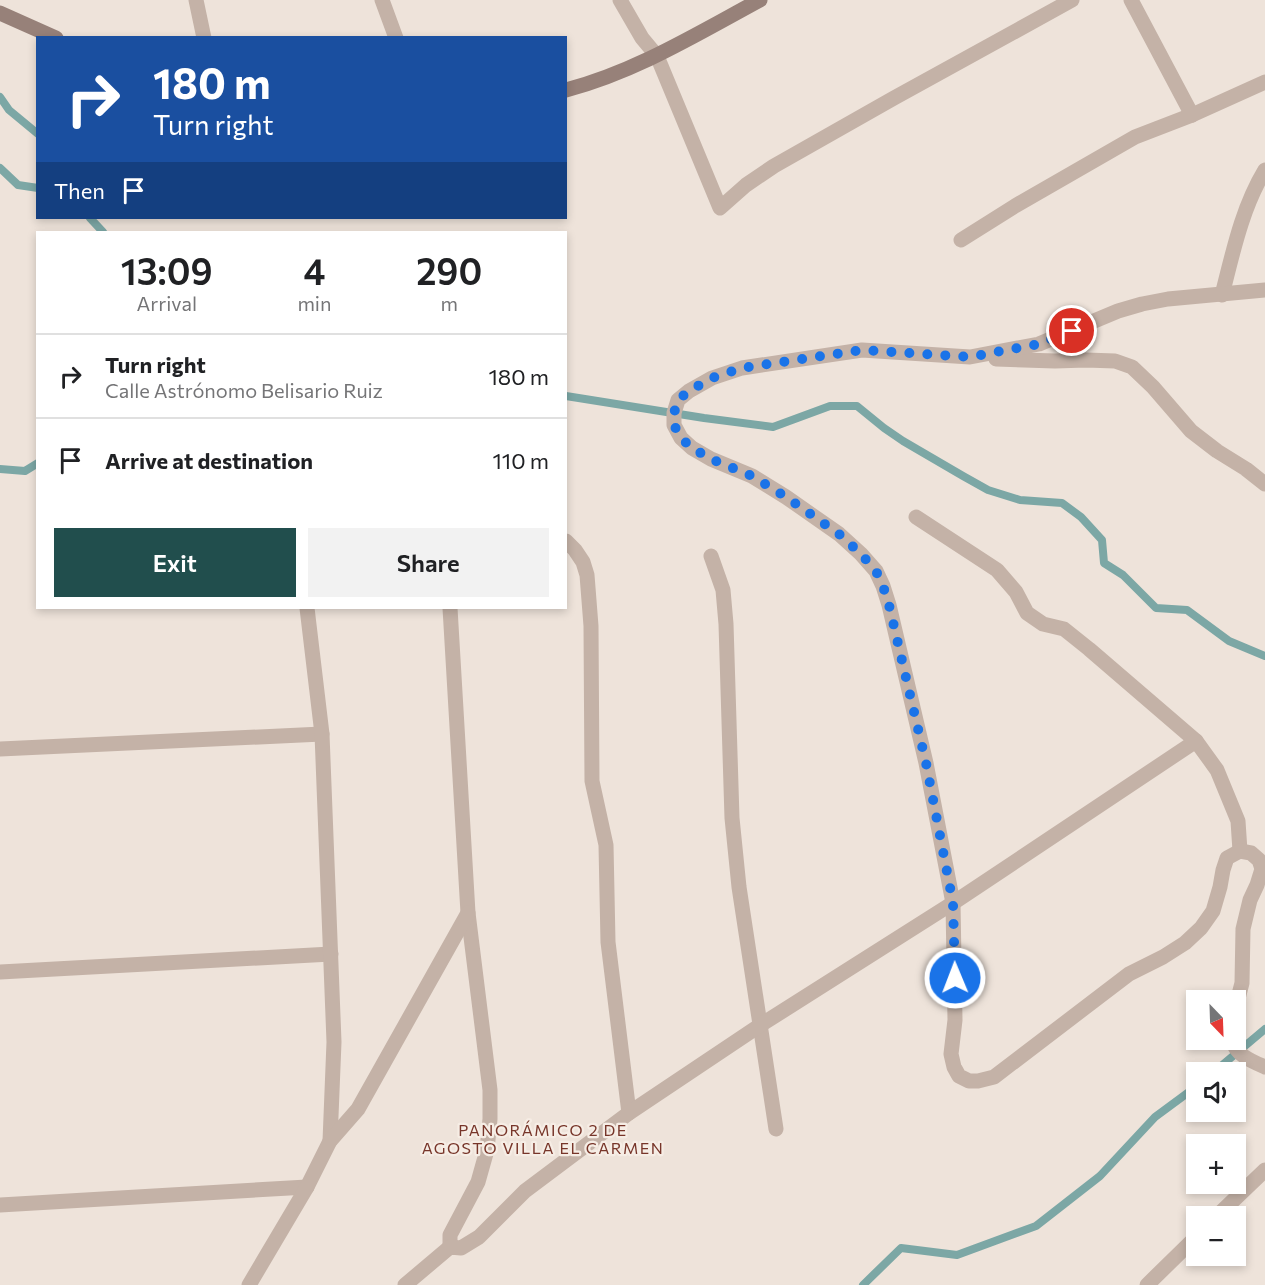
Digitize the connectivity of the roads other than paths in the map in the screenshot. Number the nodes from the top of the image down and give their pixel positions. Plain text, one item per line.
1 (196, 0) edge
2 (382, 0) edge
3 (620, 0) edge
4 (760, 0) edge
5 (1072, 0) edge
6 (1131, 0) edge
7 (0, 13) edge
8 (52, 36) edge
9 (204, 36) edge
10 (395, 36) edge
11 (657, 56) junction
12 (1265, 82) edge
13 (567, 90) edge
14 (1192, 115) junction
15 (1265, 170) edge
16 (961, 240) dead end
17 (1265, 290) edge
18 (1222, 295) junction
19 (970, 357) junction
20 (1265, 484) edge
21 (916, 517) dead end
22 (567, 543) edge
23 (711, 556) dead end
24 (307, 609) edge
25 (450, 609) edge
26 (322, 734) junction
27 (1196, 741) junction
28 (0, 749) edge
29 (1240, 851) junction
30 (953, 903) junction
31 (468, 913) junction
32 (331, 954) junction
33 (0, 972) edge
34 (1240, 990) edge
35 (759, 1026) junction
36 (1238, 1050) edge
37 (1265, 1067) edge
38 (629, 1113) junction
39 (776, 1129) dead end
40 (330, 1141) junction
41 (1265, 1170) edge
42 (307, 1187) junction
43 (0, 1205) edge
44 (1227, 1206) edge
45 (450, 1247) junction
46 (1186, 1247) edge
47 (249, 1285) edge
48 (405, 1285) edge
49 (1147, 1285) edge

1 - 9 street
2 - 10 street
3 - 11 street
4 - 11 street
5 - 11 street
6 - 14 street
7 - 8 street
11 - 13 street
12 - 14 street
14 - 16 street
15 - 18 street
17 - 18 street
18 - 19 street
19 - 20 street
19 - 30 street
21 - 27 street
22 - 38 street
23 - 35 street
24 - 26 street
25 - 31 street
26 - 28 street
26 - 32 street
27 - 29 street
27 - 30 street
29 - 30 street
29 - 34 street
30 - 35 street
31 - 40 street
31 - 45 street
32 - 33 street
32 - 40 street
35 - 38 street
35 - 39 street
36 - 37 street
38 - 45 street
40 - 42 street
41 - 44 street
42 - 43 street
42 - 47 street
45 - 48 street
46 - 49 street

